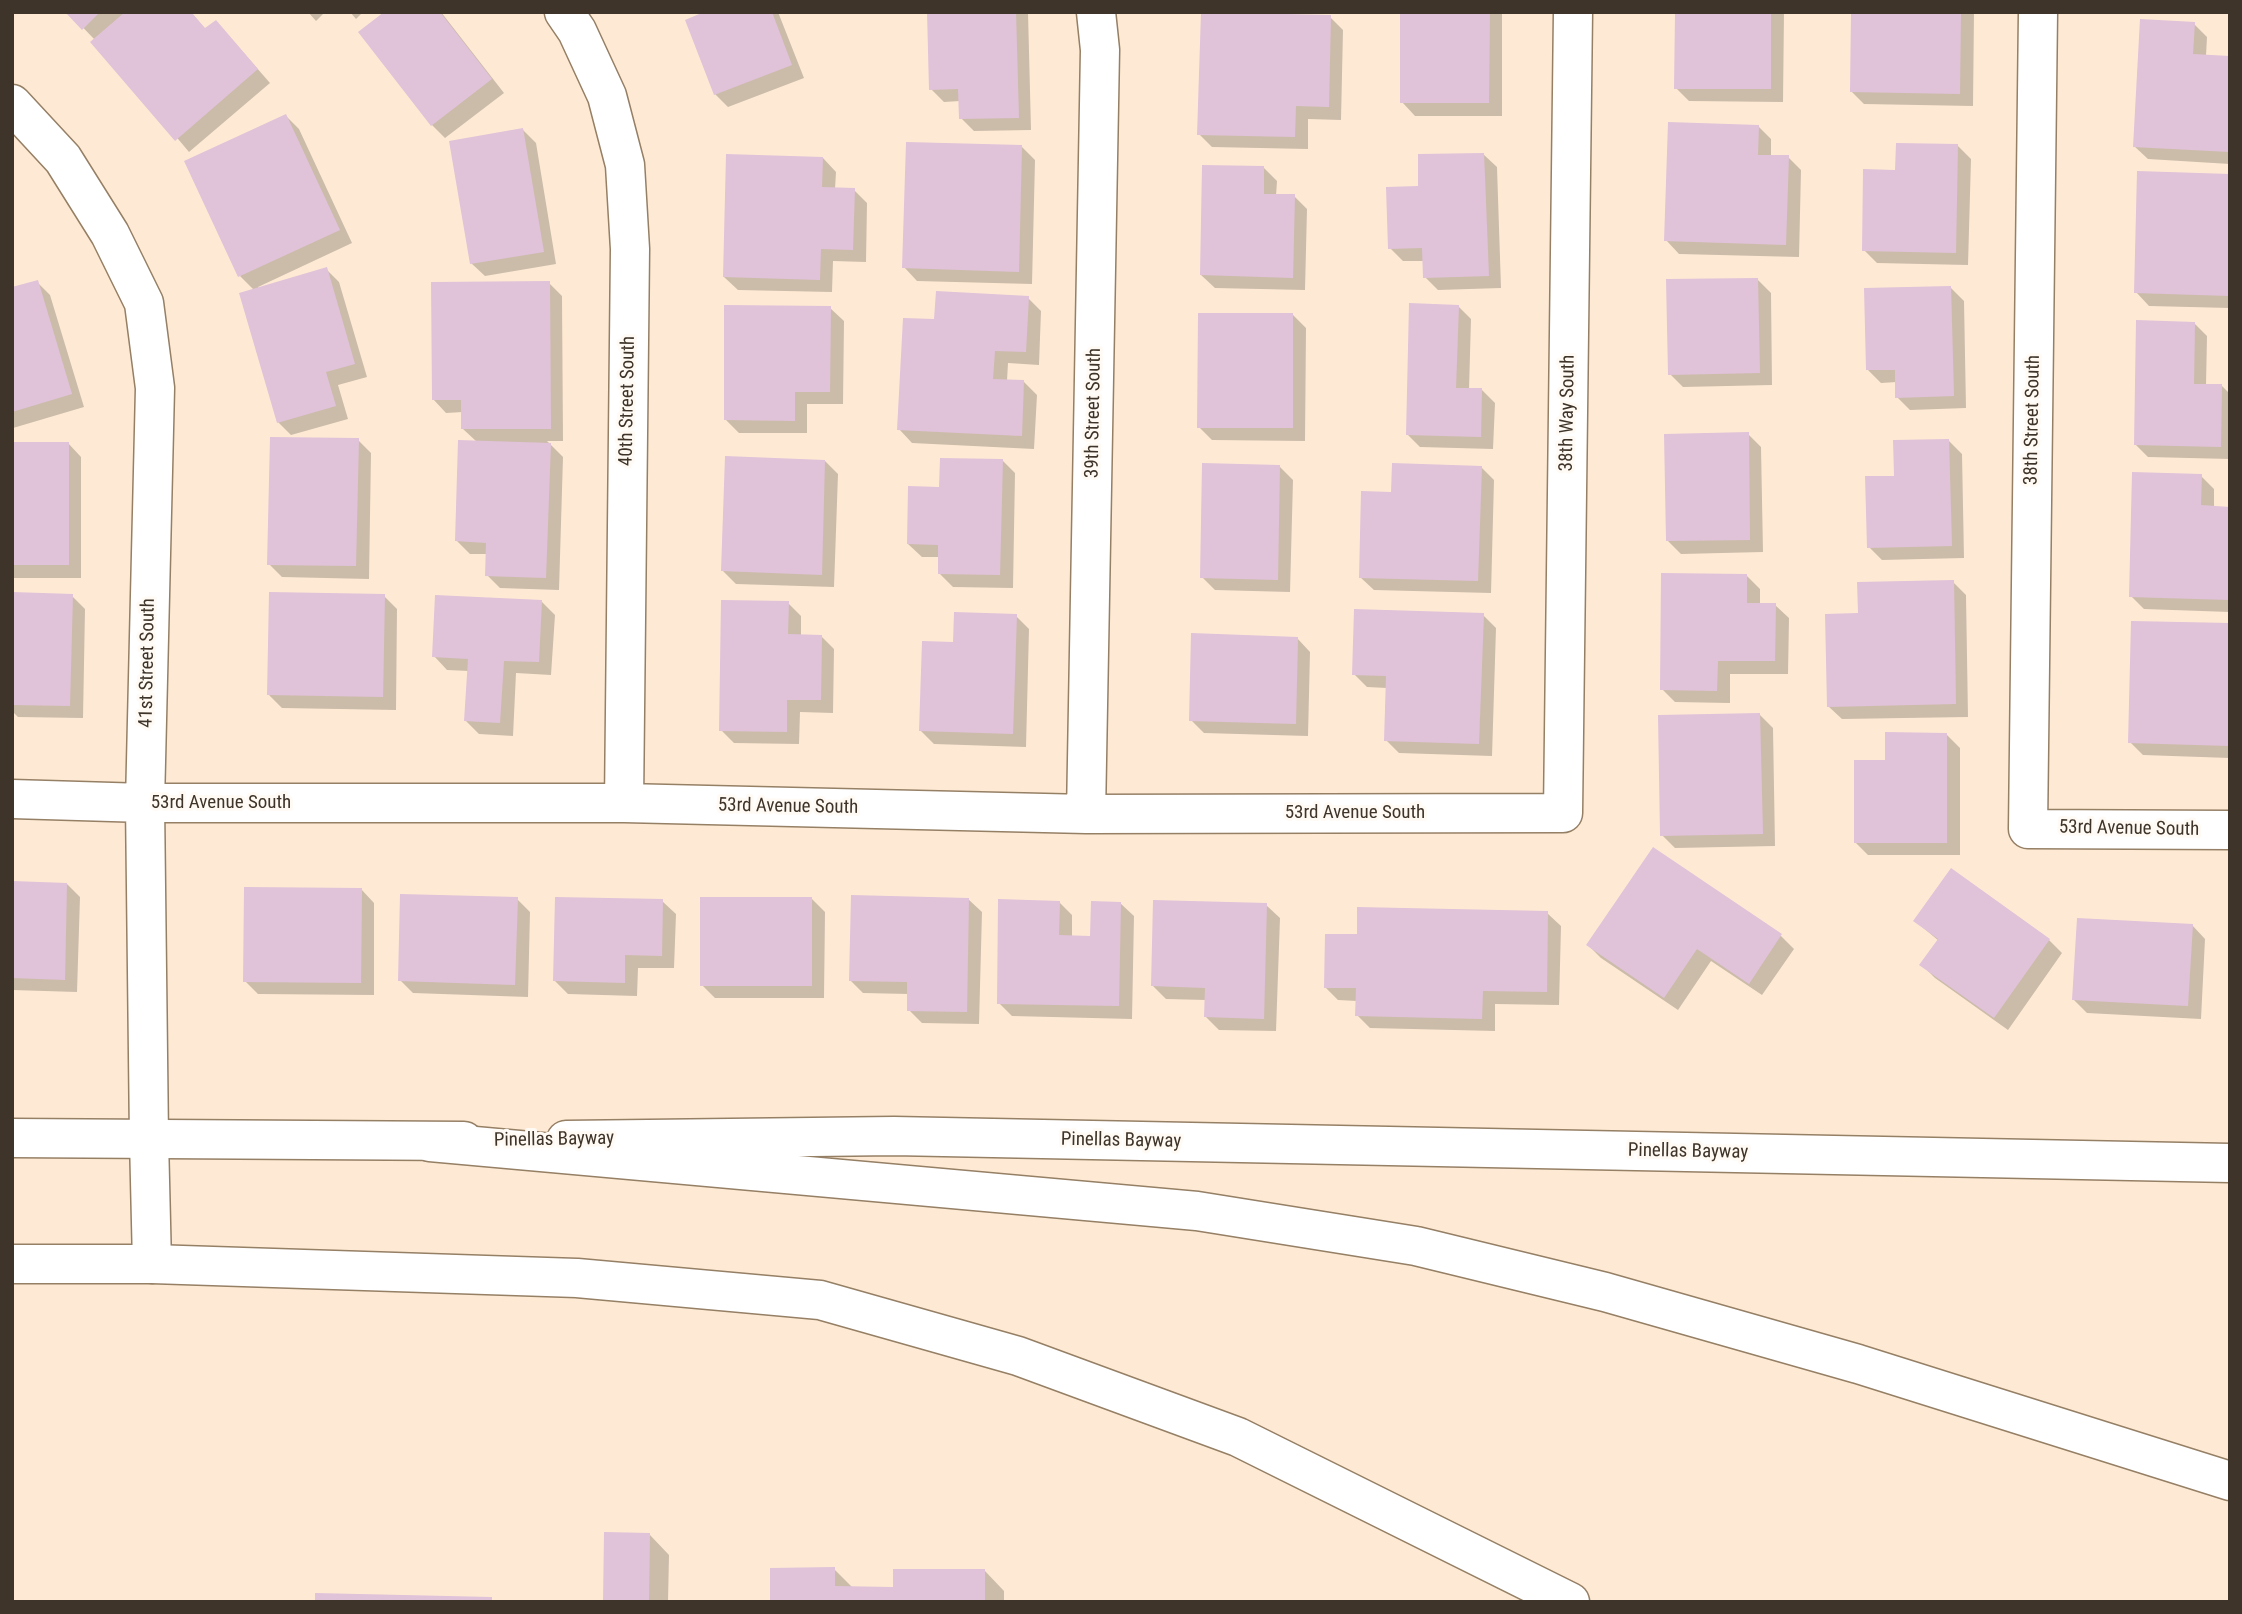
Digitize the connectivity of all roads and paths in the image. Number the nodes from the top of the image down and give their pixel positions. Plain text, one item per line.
1 (564, 12) edge
2 (1096, 12) edge
3 (1573, 12) edge
4 (2038, 12) edge
5 (12, 104) edge
6 (12, 799) edge
7 (145, 803) junction
8 (624, 803) junction
9 (1563, 813) joint
10 (1086, 814) junction
11 (2028, 829) joint
12 (2230, 830) edge
13 (12, 1138) edge
14 (149, 1139) junction
15 (430, 1142) junction
16 (2230, 1163) edge
17 (12, 1264) edge
18 (152, 1264) junction
19 (2230, 1481) edge
20 (1570, 1602) edge

1 - 8 main road, 40th Street South
2 - 10 main road, 39th Street South
3 - 9 main road, 38th Way South
4 - 11 main road, 38th Street South
5 - 7 main road, 41st Street South
6 - 7 main road, 53rd Avenue South
7 - 8 main road, 53rd Avenue South
7 - 14 main road, 41st Street South
8 - 10 main road, 53rd Avenue South
9 - 10 main road, 53rd Avenue South
11 - 12 main road, 53rd Avenue South
13 - 14 main road, Pinellas Bayway
14 - 15 main road, Pinellas Bayway
14 - 18 main road, 41st Street South
15 - 16 main road, Pinellas Bayway
15 - 19 main road
17 - 18 main road
18 - 20 main road

